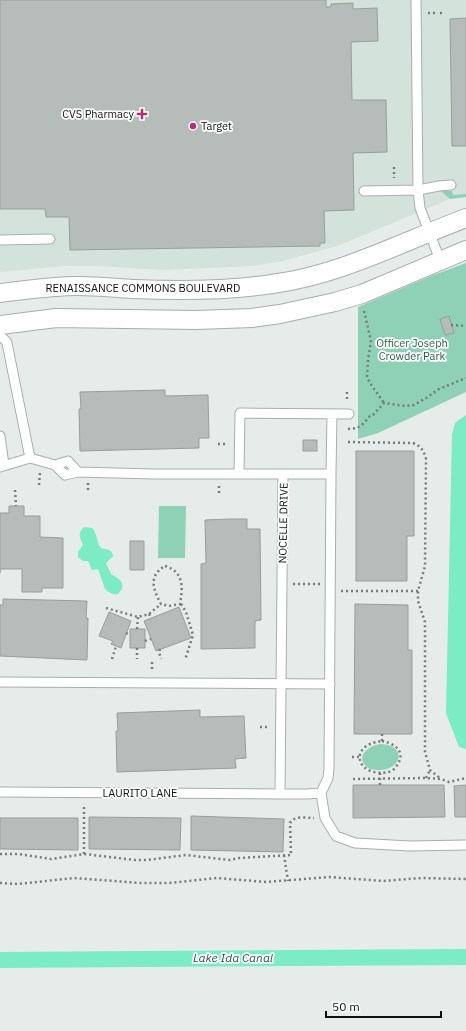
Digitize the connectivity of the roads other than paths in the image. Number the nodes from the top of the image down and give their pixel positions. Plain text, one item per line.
1 (416, 0) edge
2 (451, 185) dead end
3 (418, 190) junction
4 (364, 191) dead end
5 (466, 218) edge
6 (429, 232) junction
7 (50, 239) dead end
8 (0, 240) edge
9 (466, 250) edge
10 (440, 260) junction
11 (0, 293) edge
12 (0, 325) edge
13 (0, 336) edge
14 (332, 414) junction
15 (349, 414) dead end
16 (0, 436) edge
17 (30, 458) junction
18 (2, 466) edge
19 (238, 473) junction
20 (283, 474) junction
21 (331, 474) junction
22 (0, 682) edge
23 (282, 683) junction
24 (330, 684) junction
25 (0, 792) edge
26 (321, 793) junction
27 (280, 794) junction
28 (466, 845) edge

1 - 3 lane
2 - 3 lane
3 - 4 lane
3 - 6 lane
5 - 6 street, RENAISSANCE COMMONS BOULEVARD
6 - 10 lane
6 - 11 street, RENAISSANCE COMMONS BOULEVARD
7 - 8 lane
9 - 10 street
10 - 12 street
13 - 17 lane
14 - 15 lane
14 - 19 lane
14 - 21 lane
16 - 18 lane
17 - 18 lane
17 - 19 lane, NOCELLE DRIVE
19 - 20 lane, NOCELLE DRIVE
20 - 21 lane
20 - 23 lane, NOCELLE DRIVE
21 - 24 lane
22 - 23 lane
23 - 24 lane
23 - 27 lane, NOCELLE DRIVE
24 - 26 lane
25 - 27 lane, LAURITO LANE
26 - 27 lane, LAURITO LANE
26 - 28 lane

